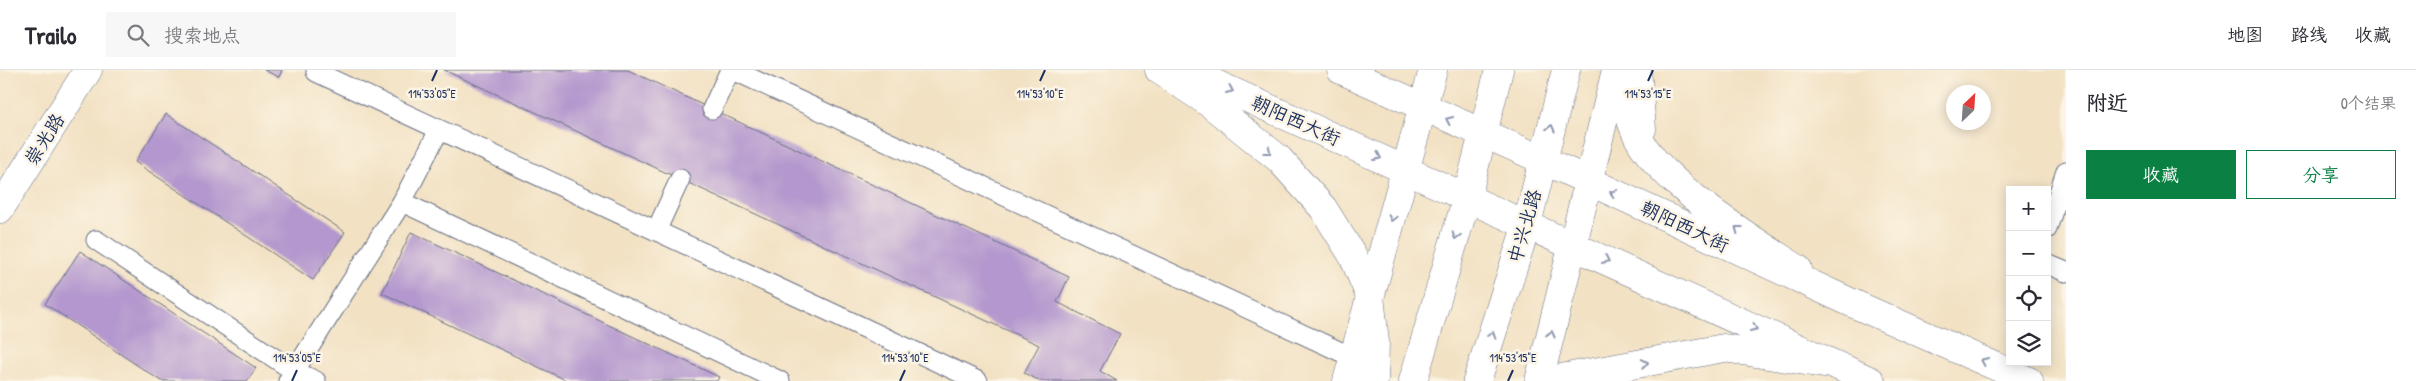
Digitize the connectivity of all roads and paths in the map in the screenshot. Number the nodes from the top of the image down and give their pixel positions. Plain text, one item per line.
1 (88, 70) edge
2 (732, 70) edge
3 (1159, 70) edge
4 (1186, 70) edge
5 (1341, 70) edge
6 (1433, 70) edge
7 (1499, 70) edge
8 (1566, 70) edge
9 (1617, 70) edge
10 (1637, 70) edge
11 (316, 72) dead end
12 (1423, 108) junction
13 (712, 109) dead end
14 (439, 130) junction
15 (1482, 135) junction
16 (1647, 150) junction
17 (1542, 160) junction
18 (1405, 169) junction
19 (2066, 171) edge
20 (680, 179) dead end
21 (1589, 182) junction
22 (1467, 197) junction
23 (402, 202) junction
24 (0, 209) edge
25 (2051, 217) edge
26 (1527, 224) junction
27 (656, 231) junction
28 (96, 240) dead end
29 (1573, 244) junction
30 (2051, 266) edge
31 (2066, 272) edge
32 (1370, 296) junction
33 (1852, 303) junction
34 (1840, 367) junction
35 (1351, 369) edge
36 (291, 376) edge
37 (760, 376) edge
38 (316, 381) edge
39 (780, 381) edge
40 (978, 381) edge
41 (1374, 381) edge
42 (1413, 381) edge
43 (1477, 381) edge
44 (1539, 381) edge
45 (1545, 381) edge
46 (1871, 381) edge
47 (2029, 381) edge

1 - 24 main road, 崇光路
2 - 13 lane
2 - 35 lane
3 -> 32 main road
4 -> 18 main road, 朝阳西大街
5 - 12 main road, 朝阳西大街
6 - 12 main road
7 - 15 main road
17 -> 8 main road, 中兴北路
9 - 16 main road
9 - 21 main road
10 - 16 main road
11 - 14 lane
15 -> 12 main road, 朝阳西大街
12 - 18 main road
14 - 23 lane
14 - 27 lane
15 - 17 main road, 朝阳西大街
15 - 22 main road
33 -> 16 main road
17 - 21 main road, 朝阳西大街
17 - 26 main road, 中兴北路
18 - 22 main road, 朝阳西大街
18 -> 32 main road
19 - 25 lane
20 - 27 lane
21 - 29 main road
33 -> 21 main road, 朝阳西大街
22 - 26 main road, 朝阳西大街
22 -> 42 main road
23 - 36 lane
23 - 37 lane
26 - 29 main road, 朝阳西大街
43 -> 26 main road, 中兴北路
27 - 40 lane
28 - 36 lane
29 -> 34 main road, 朝阳西大街
44 -> 29 main road
30 - 31 lane
32 - 35 main road
32 - 41 main road
47 -> 33 main road, 朝阳西大街
45 -> 34 main road
34 - 46 main road, 朝阳西大街
36 - 38 lane
37 - 39 lane

